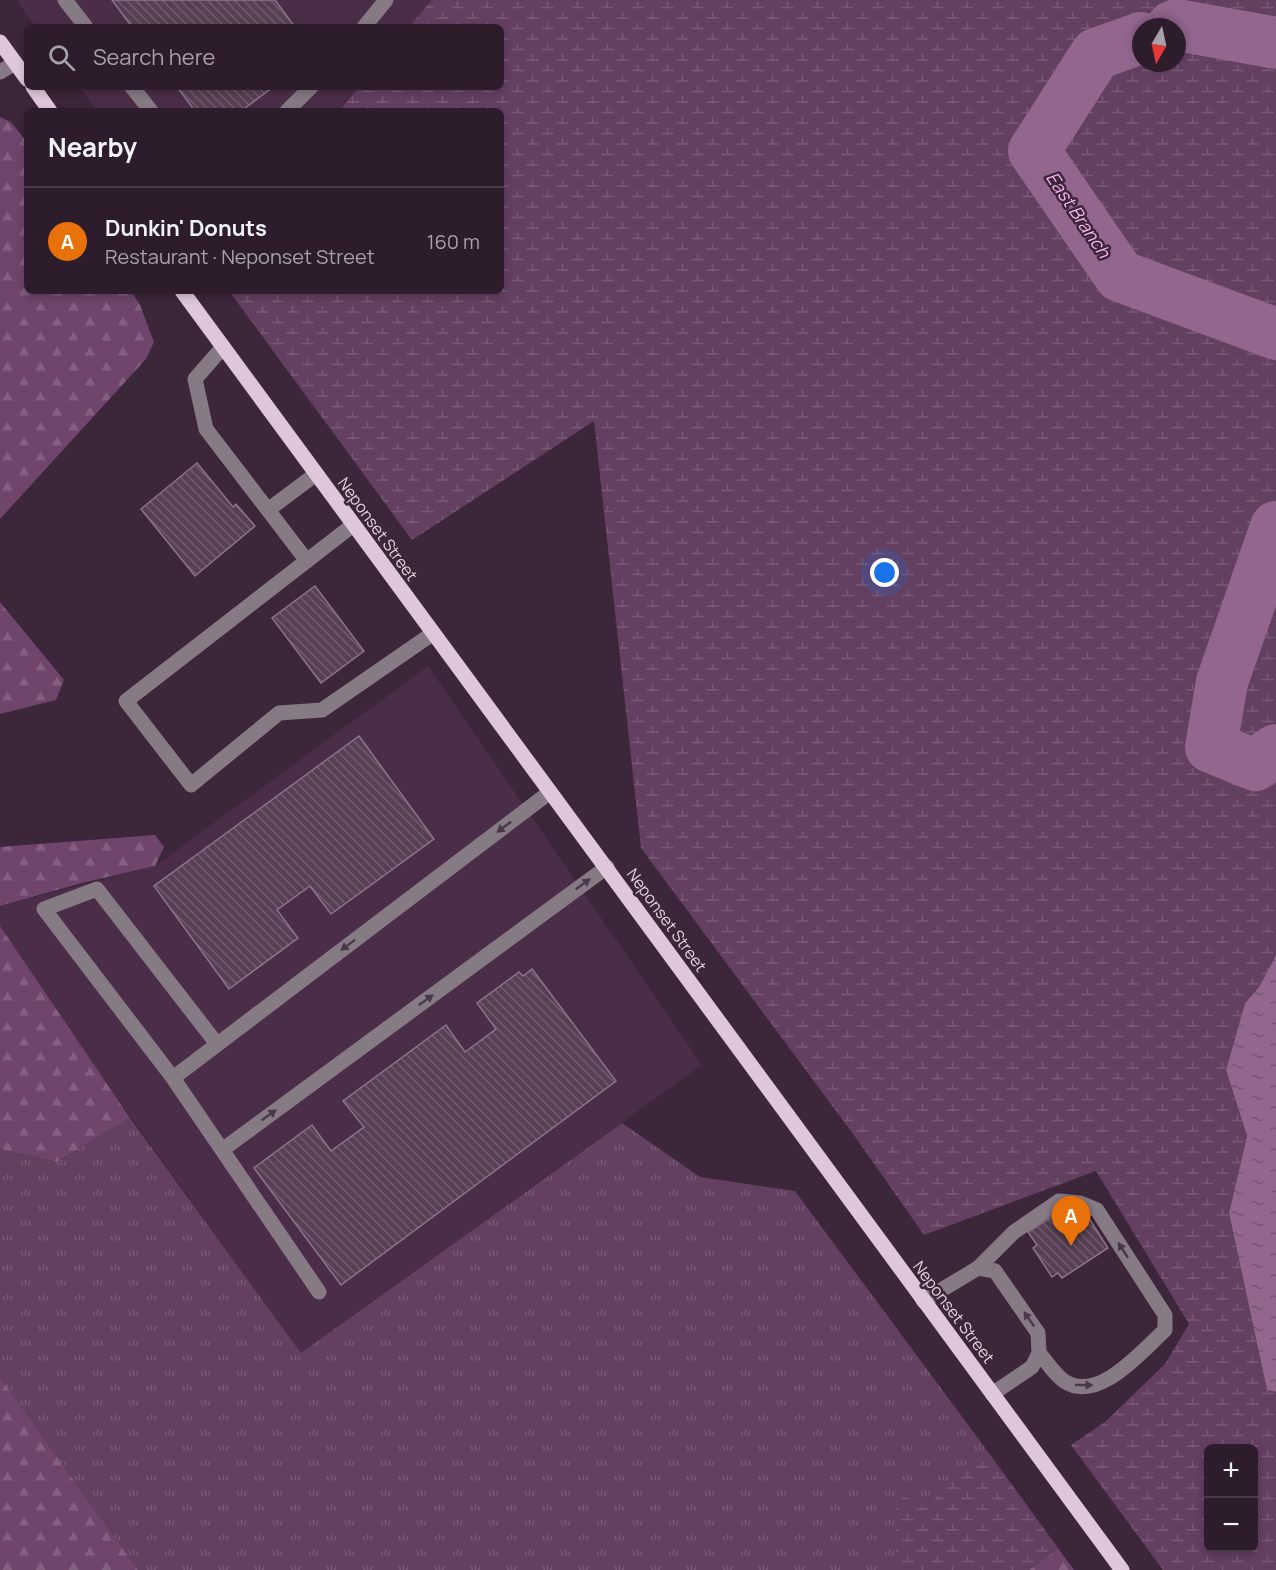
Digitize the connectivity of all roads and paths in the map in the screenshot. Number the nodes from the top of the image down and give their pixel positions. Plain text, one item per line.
1 (65, 0) edge
2 (386, 0) edge
3 (84, 24) edge
4 (366, 24) edge
5 (0, 42) edge
6 (15, 63) junction
7 (0, 72) edge
8 (24, 75) edge
9 (35, 90) edge
10 (134, 90) edge
11 (308, 90) edge
12 (48, 108) edge
13 (149, 108) edge
14 (290, 108) edge
15 (184, 294) edge
16 (223, 347) junction
17 (316, 474) junction
18 (268, 510) junction
19 (353, 525) junction
20 (307, 561) junction
21 (432, 634) junction
22 (550, 792) junction
23 (607, 867) junction
24 (217, 1044) junction
25 (173, 1078) junction
26 (222, 1150) junction
27 (978, 1268) junction
28 (319, 1292) dead end
29 (923, 1301) junction
30 (1039, 1353) junction
31 (992, 1394) junction
32 (1122, 1570) edge

1 - 3 street
2 - 4 street
5 - 6 main road
6 - 7 street
6 - 8 main road
9 - 12 main road
10 - 13 street
11 - 14 street
15 - 16 main road, Neponset Street
16 - 17 main road, Neponset Street
16 - 18 street
17 - 18 street
17 - 19 main road, Neponset Street
18 - 20 street
19 - 20 street
19 - 21 main road, Neponset Street
20 - 21 street
21 - 22 main road, Neponset Street
22 - 23 main road, Neponset Street
22 -> 24 street
26 -> 23 street
23 - 29 main road, Neponset Street
24 - 25 street
24 - 25 street
25 - 26 street
26 - 28 street
27 - 29 street
30 -> 27 street
30 -> 27 street
29 - 31 main road, Neponset Street
30 - 31 street
31 - 32 main road, Neponset Street

